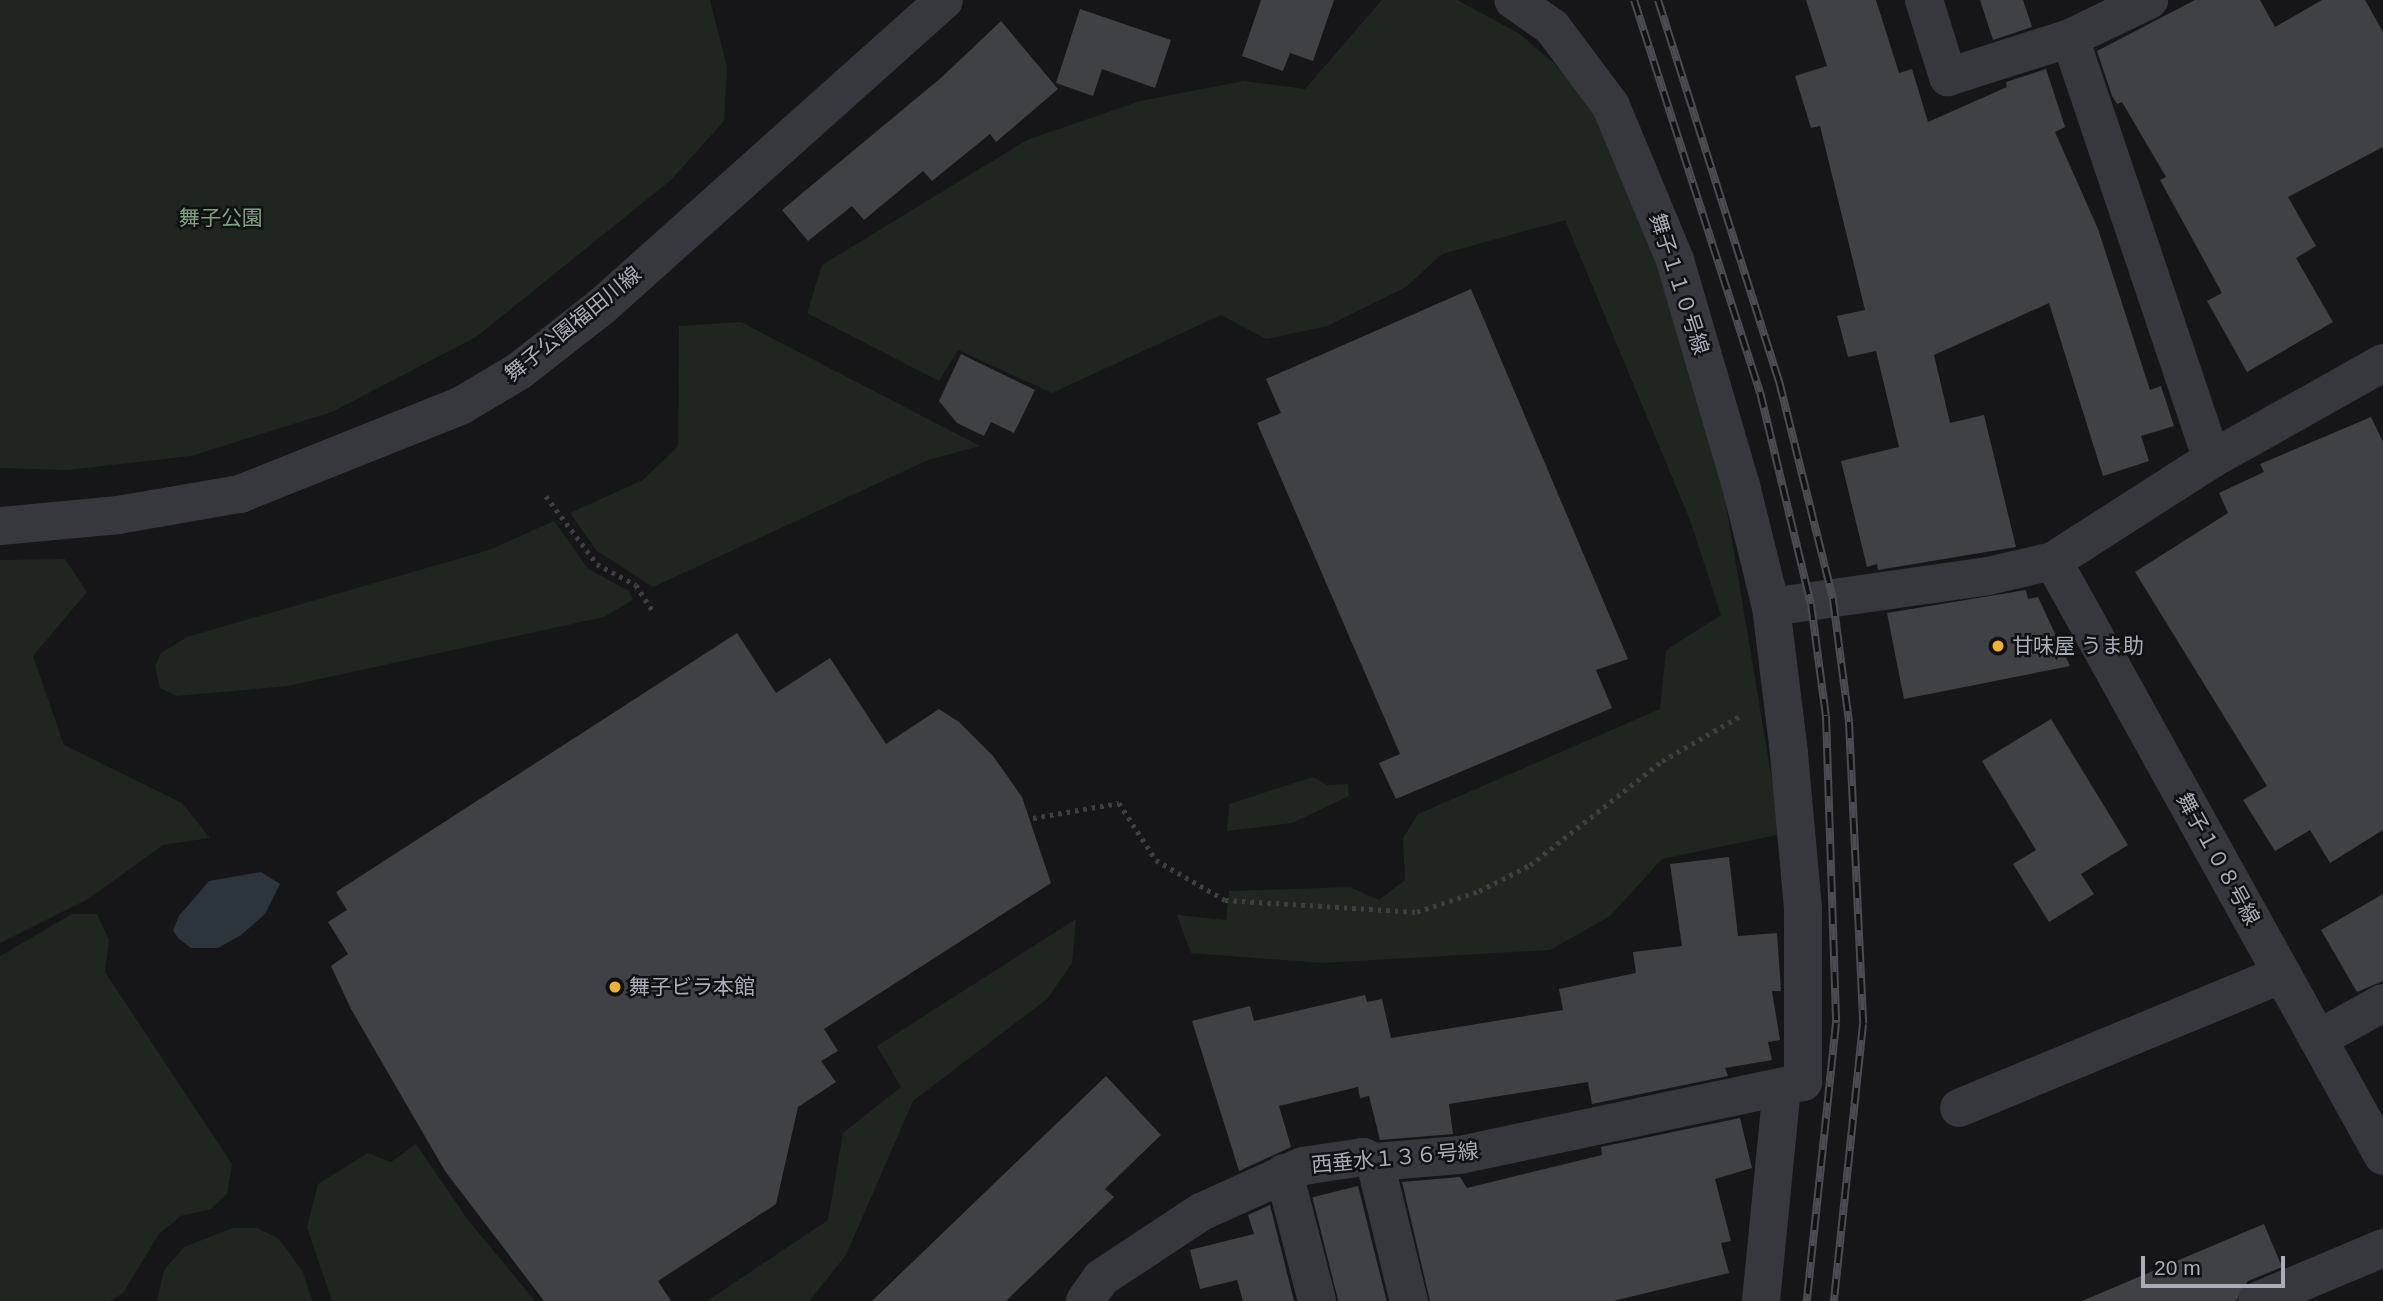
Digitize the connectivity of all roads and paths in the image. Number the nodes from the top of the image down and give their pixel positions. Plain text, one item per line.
1 (944, 0) edge
2 (1513, 0) edge
3 (1924, 0) edge
4 (2149, 0) edge
5 (2070, 38) junction
6 (2383, 364) edge
7 (2213, 459) junction
8 (546, 496) dead end
9 (0, 526) edge
10 (2053, 561) junction
11 (1771, 607) junction
12 (654, 612) dead end
13 (1781, 688) junction
14 (1033, 818) dead end
15 (2282, 974) junction
16 (2383, 1003) edge
17 (2318, 1039) junction
18 (1782, 1087) junction
19 (1959, 1108) dead end
20 (2383, 1156) edge
21 (1375, 1162) junction
22 (1284, 1173) junction
23 (2383, 1248) edge
24 (1085, 1301) edge
25 (1317, 1301) edge
26 (1409, 1301) edge
27 (1761, 1301) edge
28 (2257, 1301) edge

1 - 9 street, 舞子公園福田川線
2 - 11 street, 舞子１１０号線
3 - 5 street
4 - 5 street
5 - 7 street
6 - 7 street
7 - 10 street
8 - 12 path
10 - 11 street
10 - 15 street, 舞子１０８号線
11 - 13 street, 舞子１１０号線
13 - 14 path
13 - 18 street, 舞子１１０号線
15 - 17 street, 舞子１０８号線
15 - 19 street
16 - 17 street
17 - 20 street, 舞子１０８号線
18 - 21 street, 西垂水１３６号線
18 - 27 street
21 - 22 street, 西垂水１３６号線
21 - 26 street
22 - 24 street, 西垂水１３６号線
22 - 25 street
23 - 28 street

